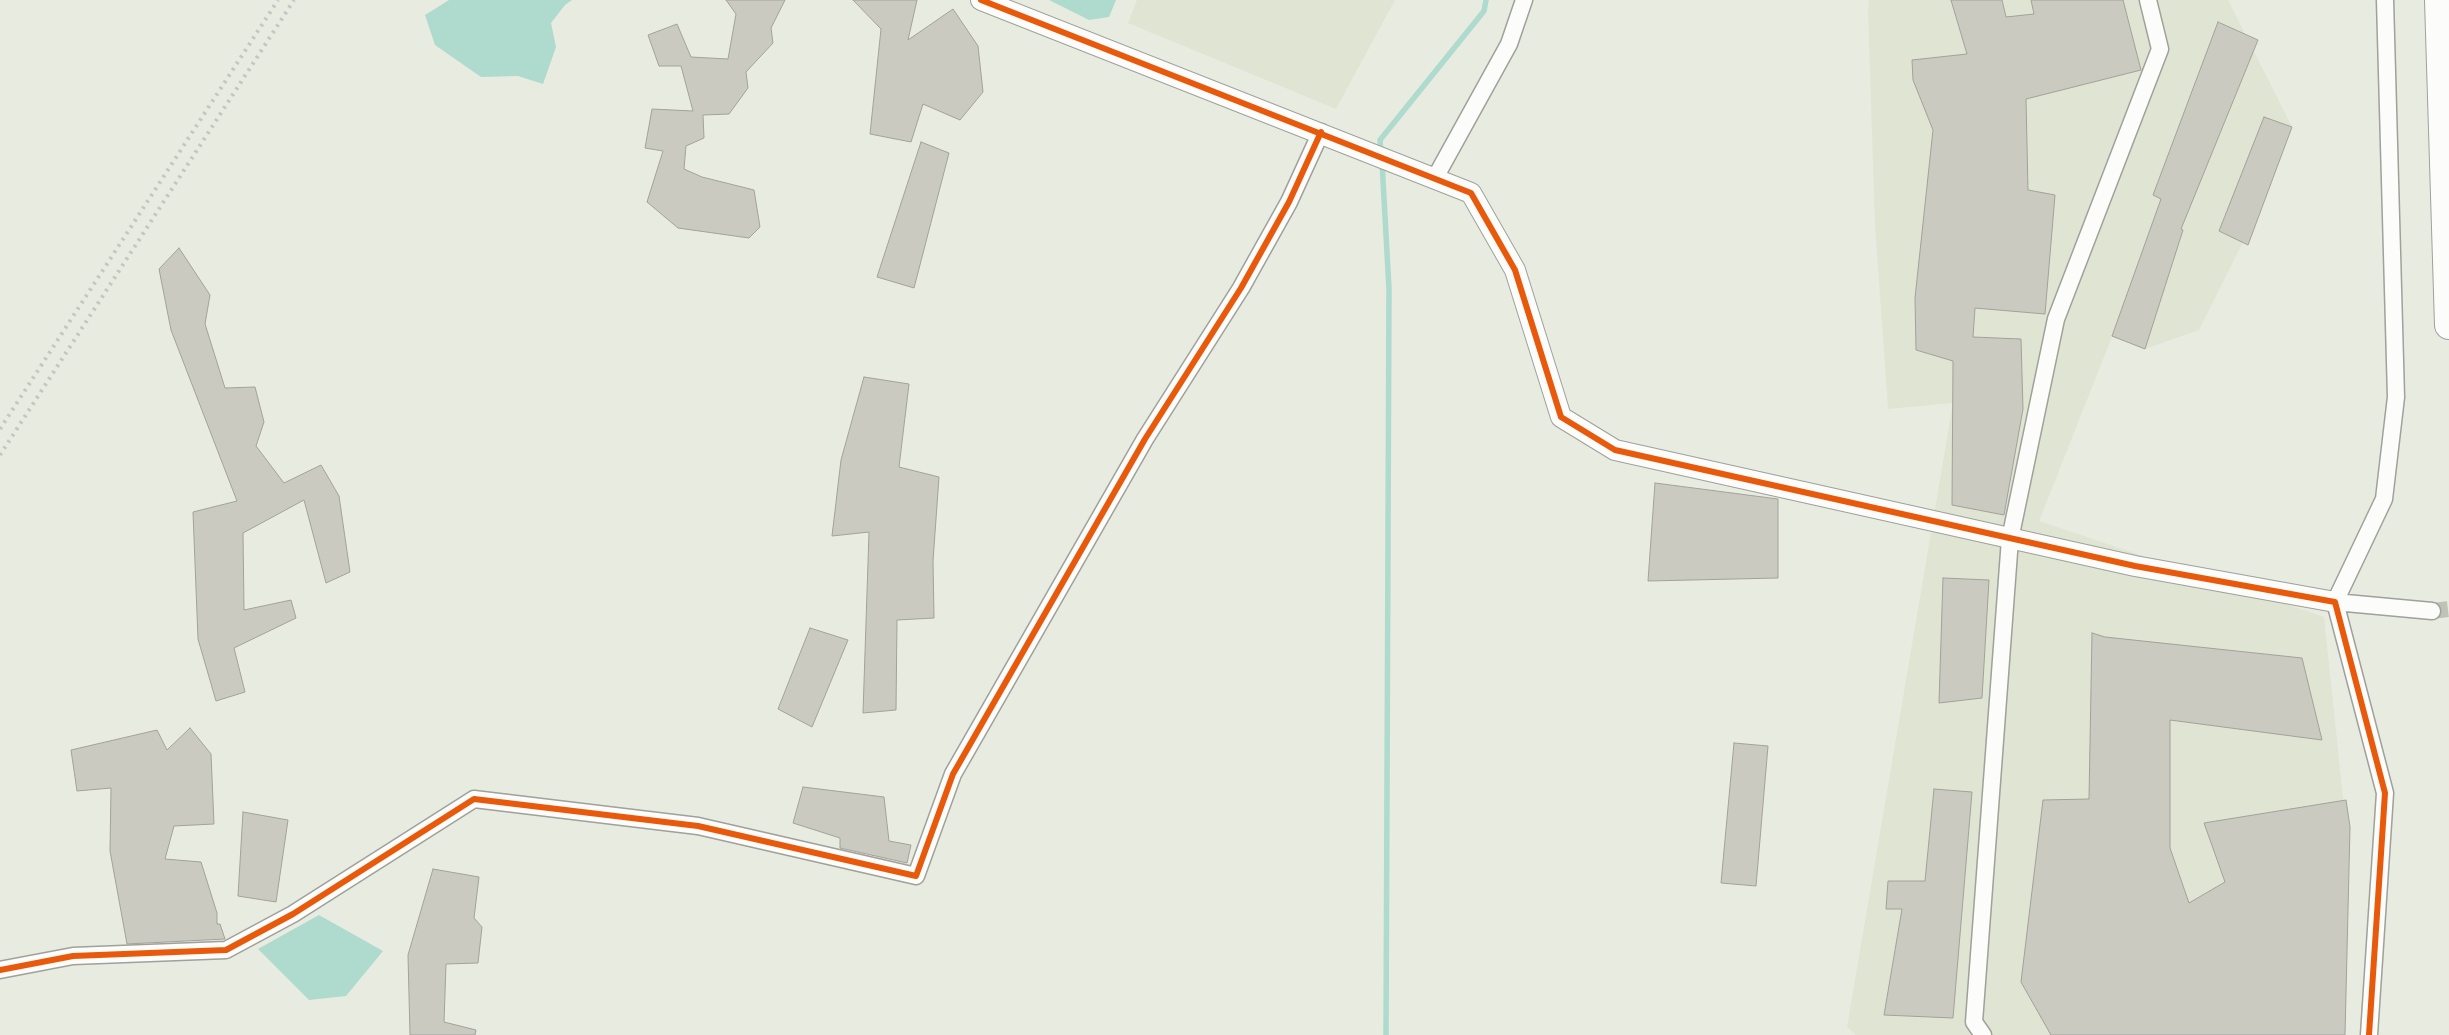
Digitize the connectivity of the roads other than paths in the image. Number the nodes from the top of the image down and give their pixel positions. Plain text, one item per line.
1 (981, 0) edge
2 (1524, 0) edge
3 (2148, 0) edge
4 (2385, 0) edge
5 (2440, 0) edge
6 (1321, 132) junction
7 (1435, 178) junction
8 (2449, 325) edge
9 (2010, 539) junction
10 (2335, 602) junction
11 (2432, 610) tunnel mouth
12 (0, 970) edge
13 (1982, 1035) edge
14 (2369, 1035) edge

1 - 6 street
2 - 7 street
3 - 9 street
4 - 10 street
5 - 8 highway
6 - 7 street
6 - 12 street
7 - 9 street
9 - 10 street
9 - 13 street
10 - 11 street
10 - 14 street

